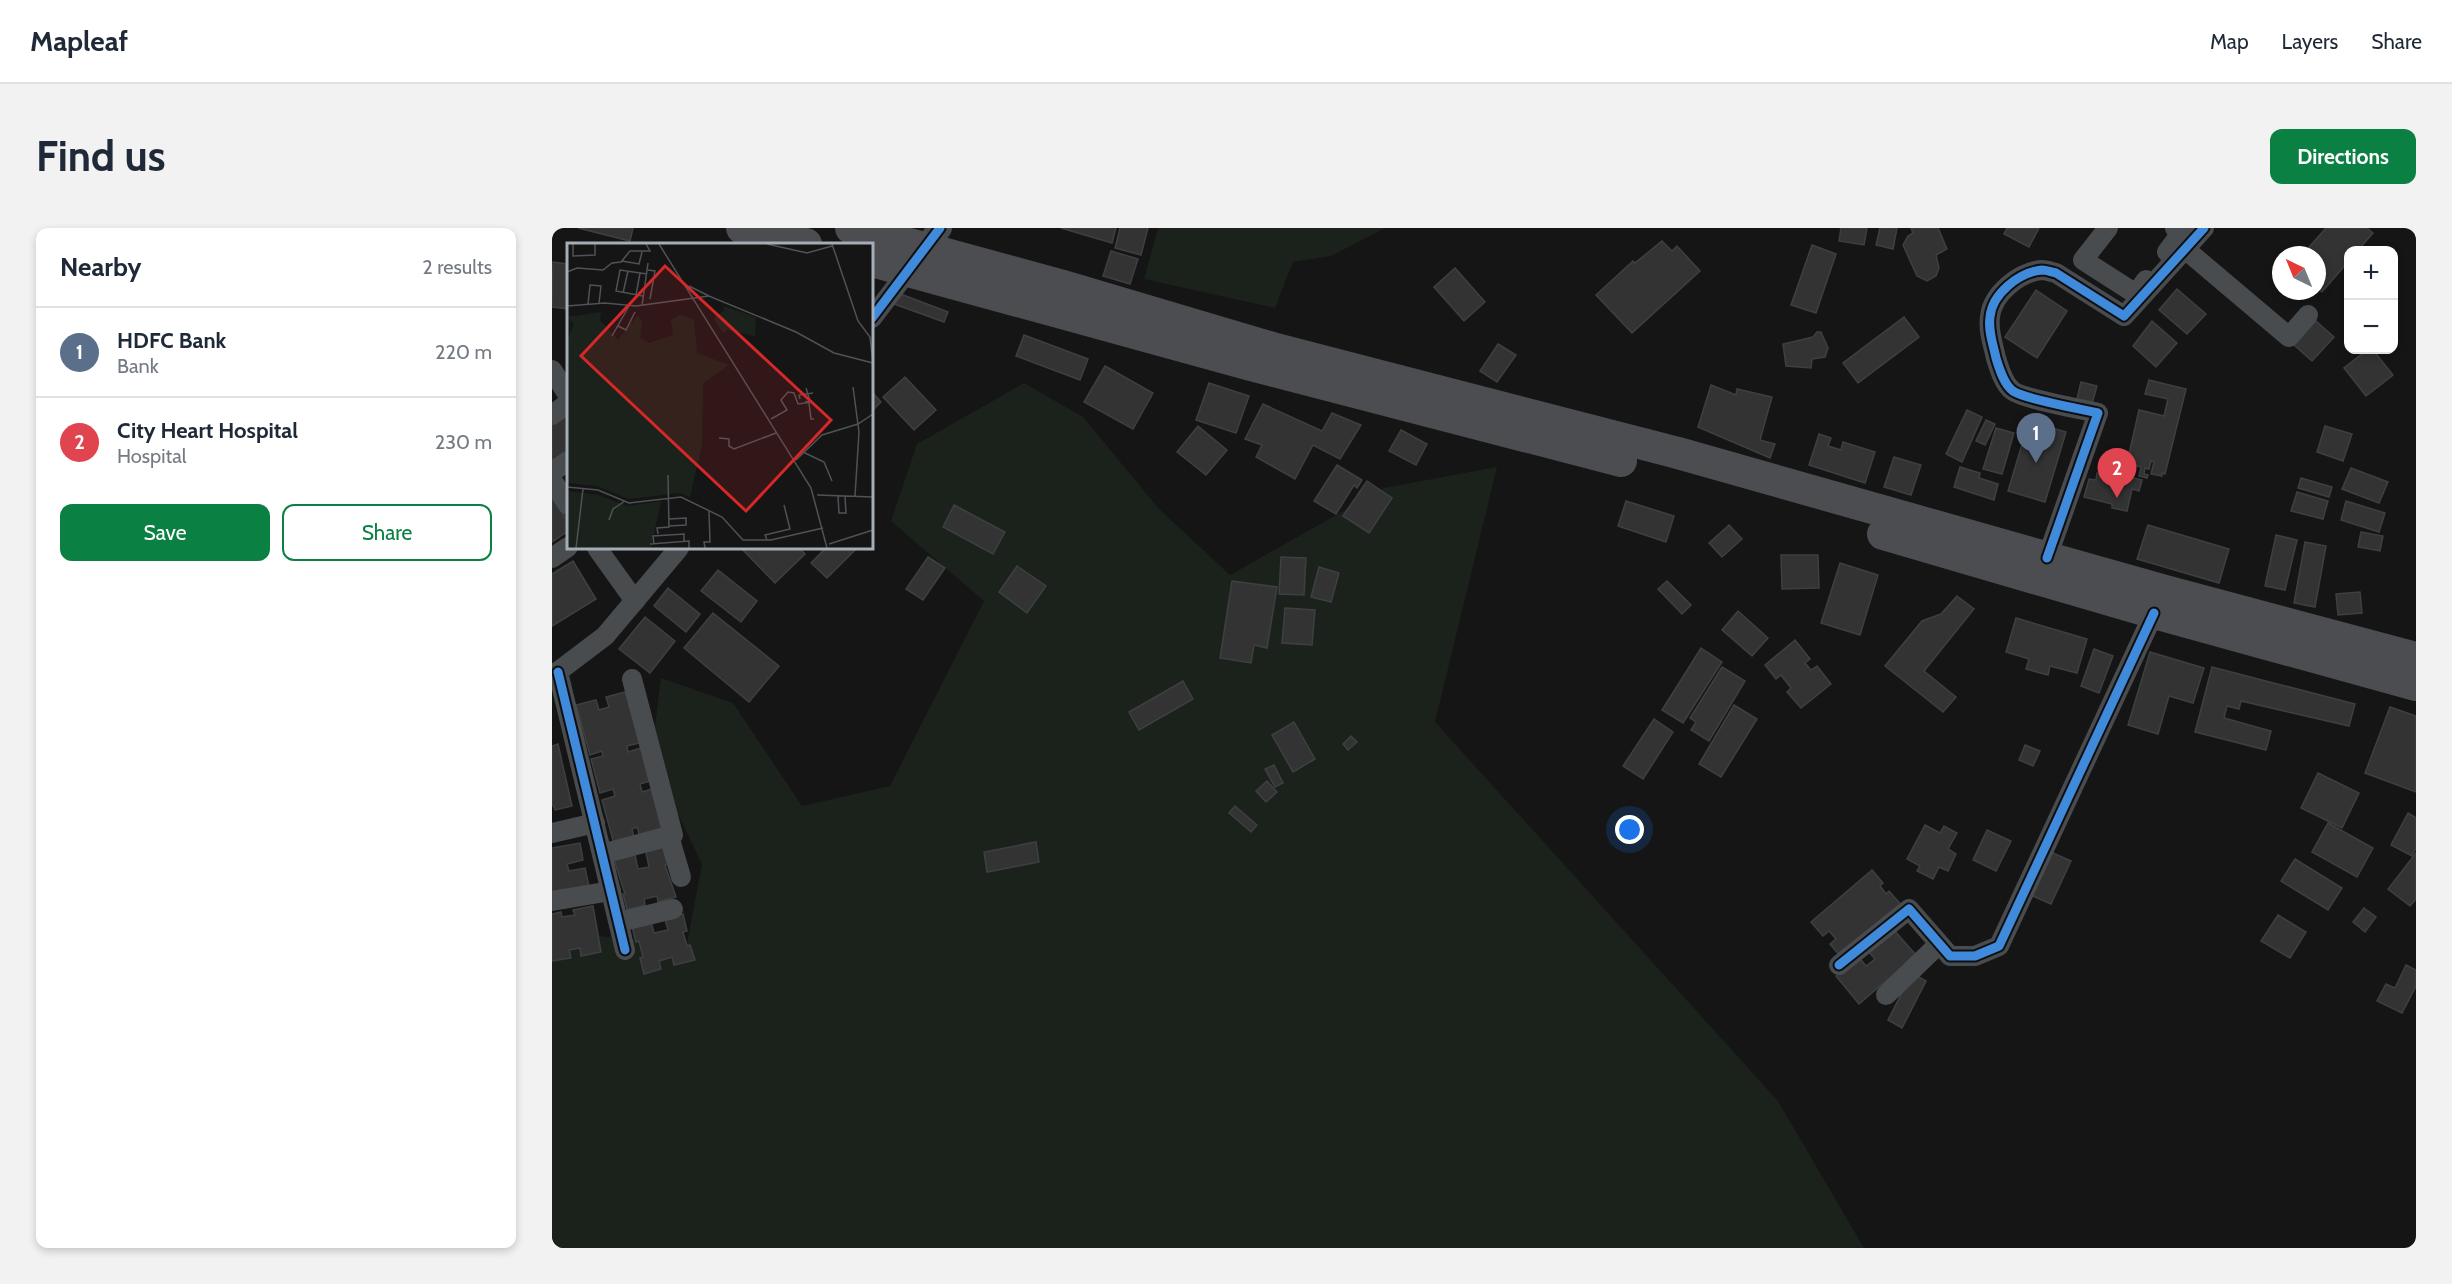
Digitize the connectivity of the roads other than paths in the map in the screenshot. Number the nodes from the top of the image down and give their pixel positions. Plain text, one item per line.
1 (742, 228) edge
2 (851, 228) edge
3 (2108, 228) edge
4 (2175, 228) edge
5 (2204, 228) edge
6 (802, 243) edge
7 (925, 249) edge
8 (2185, 249) junction
9 (2083, 260) junction
10 (873, 261) edge
11 (2068, 281) junction
12 (2308, 315) dead end
13 (873, 317) edge
14 (552, 370) edge
15 (567, 393) edge
16 (567, 404) edge
17 (552, 415) edge
18 (567, 462) edge
19 (553, 482) edge
20 (567, 503) edge
21 (567, 548) edge
22 (598, 549) edge
23 (678, 549) edge
24 (552, 558) edge
25 (2048, 558) junction
26 (635, 601) junction
27 (2154, 613) junction
28 (2409, 670) edge
29 (555, 674) edge
30 (632, 679) dead end
31 (595, 823) junction
32 (552, 832) edge
33 (669, 836) junction
34 (602, 854) junction
35 (681, 877) dead end
36 (611, 891) junction
37 (552, 901) edge
38 (673, 909) dead end
39 (619, 922) junction
40 (1940, 944) junction
41 (626, 950) dead end
42 (1839, 965) dead end
43 (1886, 994) dead end

1 - 6 main road
2 - 7 main road
3 - 9 street
4 - 9 street
5 - 8 street
7 - 10 main road
7 - 13 street
7 - 25 main road
7 - 27 main road
8 - 11 street
8 - 12 street
9 - 11 street
11 - 25 street
14 - 15 street
16 - 17 street
18 - 19 street
19 - 20 street
21 - 24 street
22 - 26 street
23 - 26 street
25 - 28 main road
26 - 29 street
27 - 28 main road
27 - 40 street
29 - 31 street
30 - 33 street
31 - 32 street
31 - 34 street
33 - 34 street
33 - 35 street
34 - 36 street
36 - 37 street
36 - 39 street
38 - 39 street
39 - 41 street
40 - 42 street
40 - 43 street

